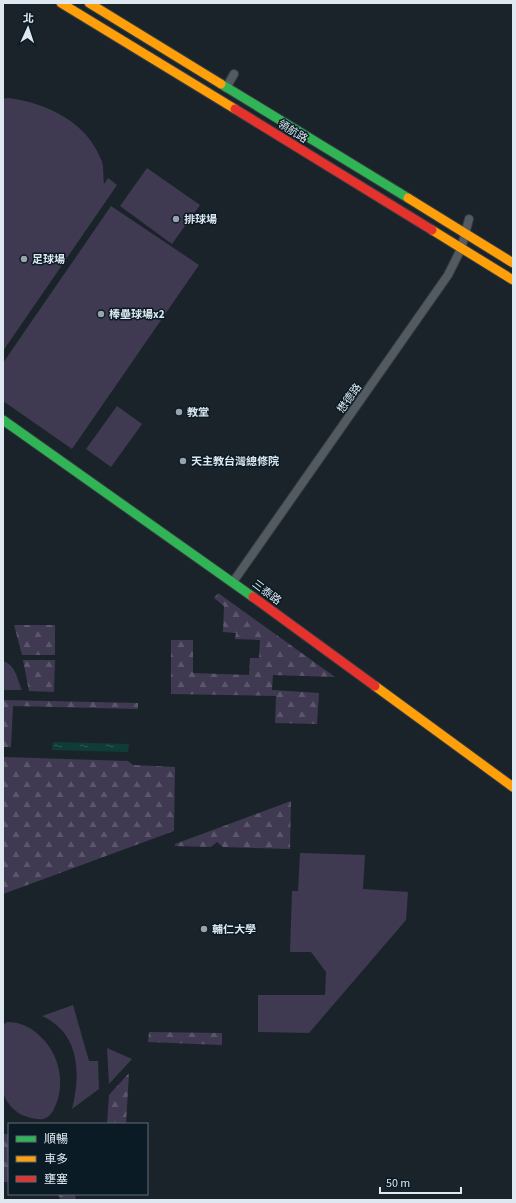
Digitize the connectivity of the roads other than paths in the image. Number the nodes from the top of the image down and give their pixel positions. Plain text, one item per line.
1 (61, 3) edge
2 (89, 3) edge
3 (234, 74) dead end
4 (226, 88) junction
5 (469, 219) dead end
6 (464, 234) junction
7 (461, 248) junction
8 (513, 263) edge
9 (513, 280) edge
10 (3, 420) edge
11 (233, 582) junction
12 (513, 787) edge

1 - 7 street, 領航路
2 - 4 street, 領航路
3 - 4 street
4 - 6 street, 領航路
5 - 6 street, 懋德路
6 - 7 street, 懋德路
6 - 8 street, 領航路
7 - 9 street, 領航路
7 - 11 street, 懋德路
10 - 11 street, 三泰路
11 - 12 street, 三泰路

